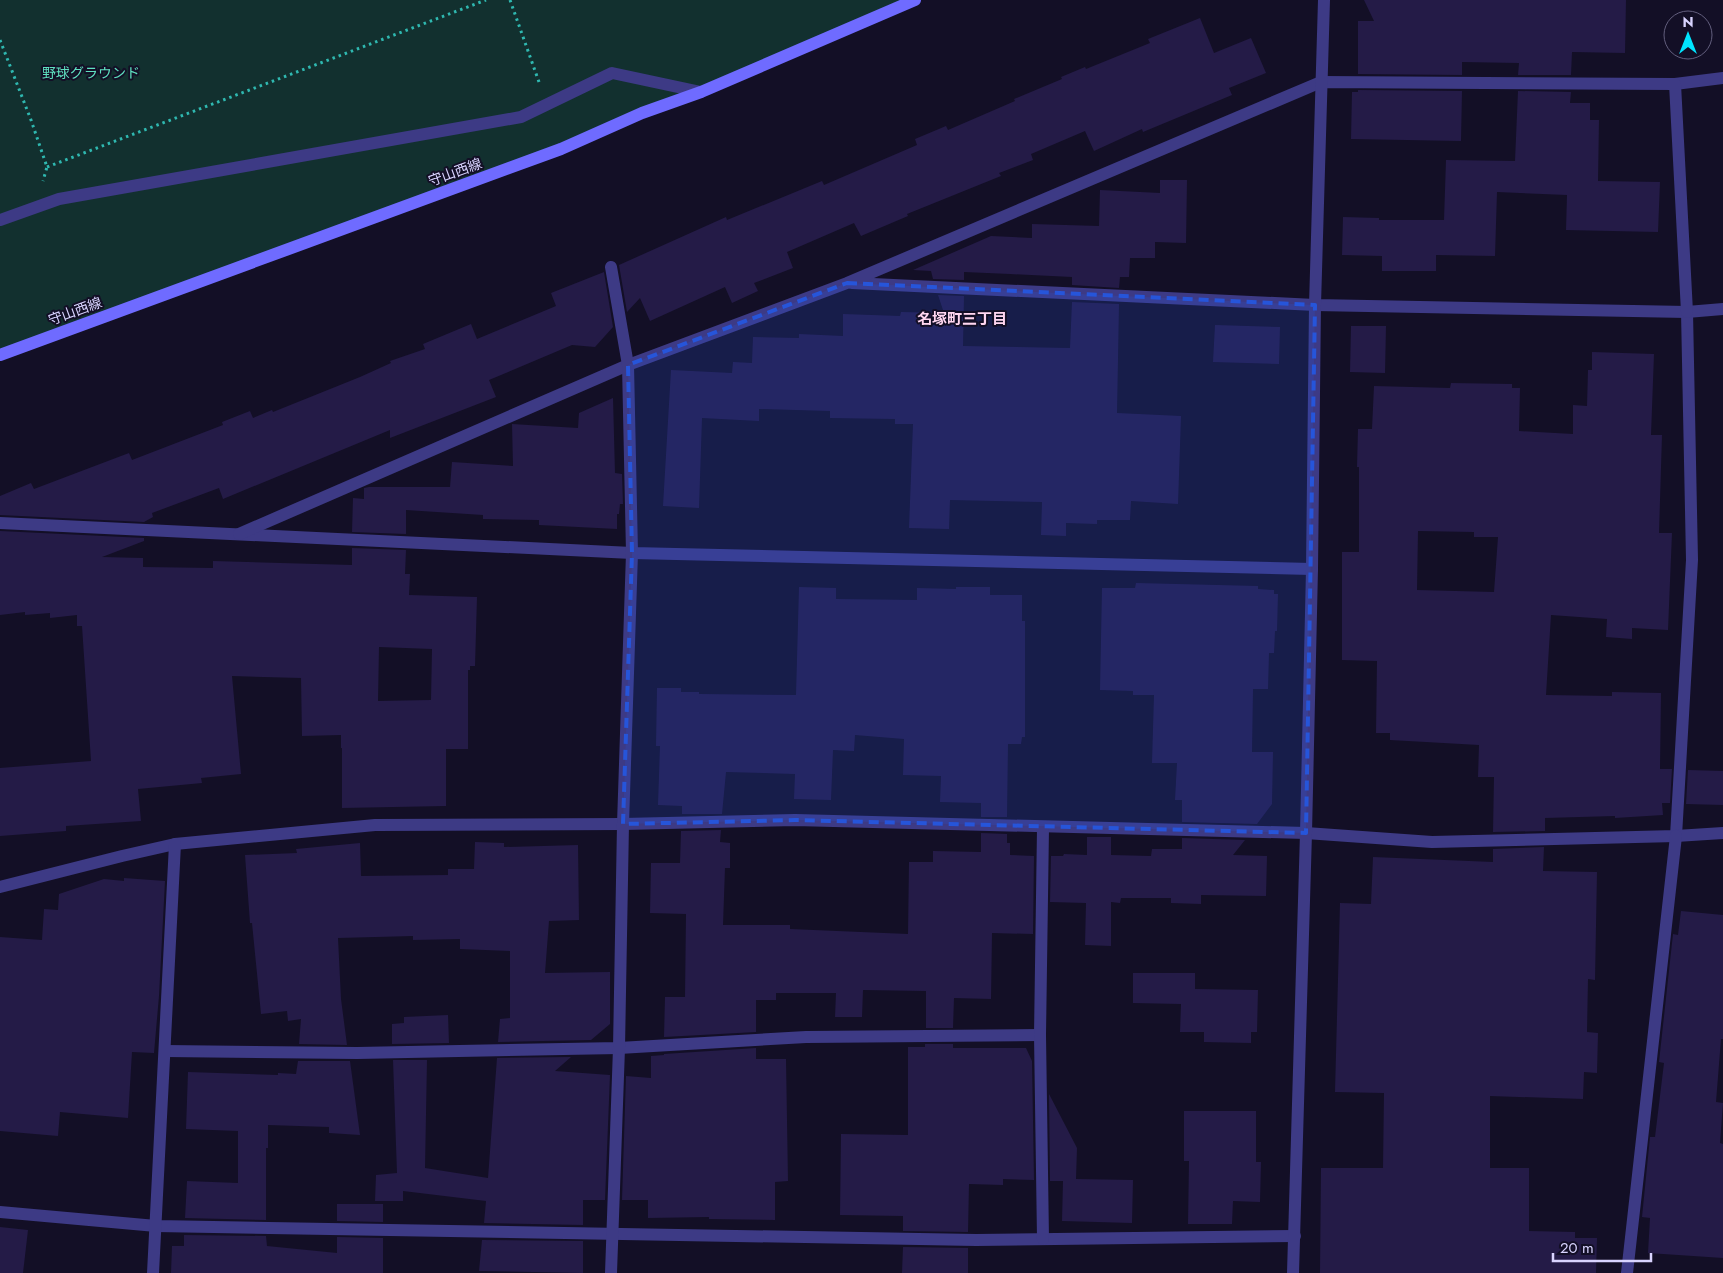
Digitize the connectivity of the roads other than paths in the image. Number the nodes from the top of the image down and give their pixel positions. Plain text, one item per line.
1 (915, 0) edge
2 (1324, 0) edge
3 (1723, 78) edge
4 (1321, 82) junction
5 (1675, 84) junction
6 (701, 92) junction
7 (0, 220) edge
8 (611, 267) dead end
9 (847, 283) junction
10 (1315, 305) junction
11 (1723, 309) edge
12 (1687, 312) junction
13 (0, 355) edge
14 (628, 365) junction
15 (0, 522) edge
16 (239, 534) junction
17 (632, 553) junction
18 (1312, 569) junction
19 (623, 824) junction
20 (1043, 828) junction
21 (1723, 833) edge
22 (1306, 834) junction
23 (1676, 836) junction
24 (175, 844) junction
25 (0, 887) edge
26 (1040, 1035) junction
27 (619, 1048) junction
28 (165, 1051) junction
29 (0, 1212) edge
30 (156, 1226) junction
31 (612, 1233) junction
32 (1295, 1236) junction
33 (1043, 1239) junction
34 (154, 1273) edge
35 (611, 1273) edge
36 (1293, 1273) edge
37 (1627, 1273) edge

1 - 6 main road, 守山西線
2 - 4 street
3 - 5 street
4 - 5 street
4 - 9 street
4 - 10 street
5 - 12 street
6 - 7 street
6 - 13 main road, 守山西線
8 - 14 street
9 - 10 street
9 - 14 street
10 - 12 street
10 - 18 street
11 - 12 street
12 - 23 street
14 - 16 street
14 - 17 street
15 - 16 street
16 - 17 street
17 - 18 street
17 - 19 street
18 - 22 street
19 - 20 street
19 - 24 street
19 - 27 street
20 - 22 street
20 - 26 street
21 - 23 street
22 - 23 street
22 - 32 street
23 - 37 street
24 - 25 street
24 - 28 street
26 - 27 street
26 - 33 street
27 - 28 street
27 - 31 street
28 - 30 street
29 - 30 street
30 - 31 street
30 - 34 street
31 - 33 street
31 - 35 street
32 - 33 street
32 - 36 street

